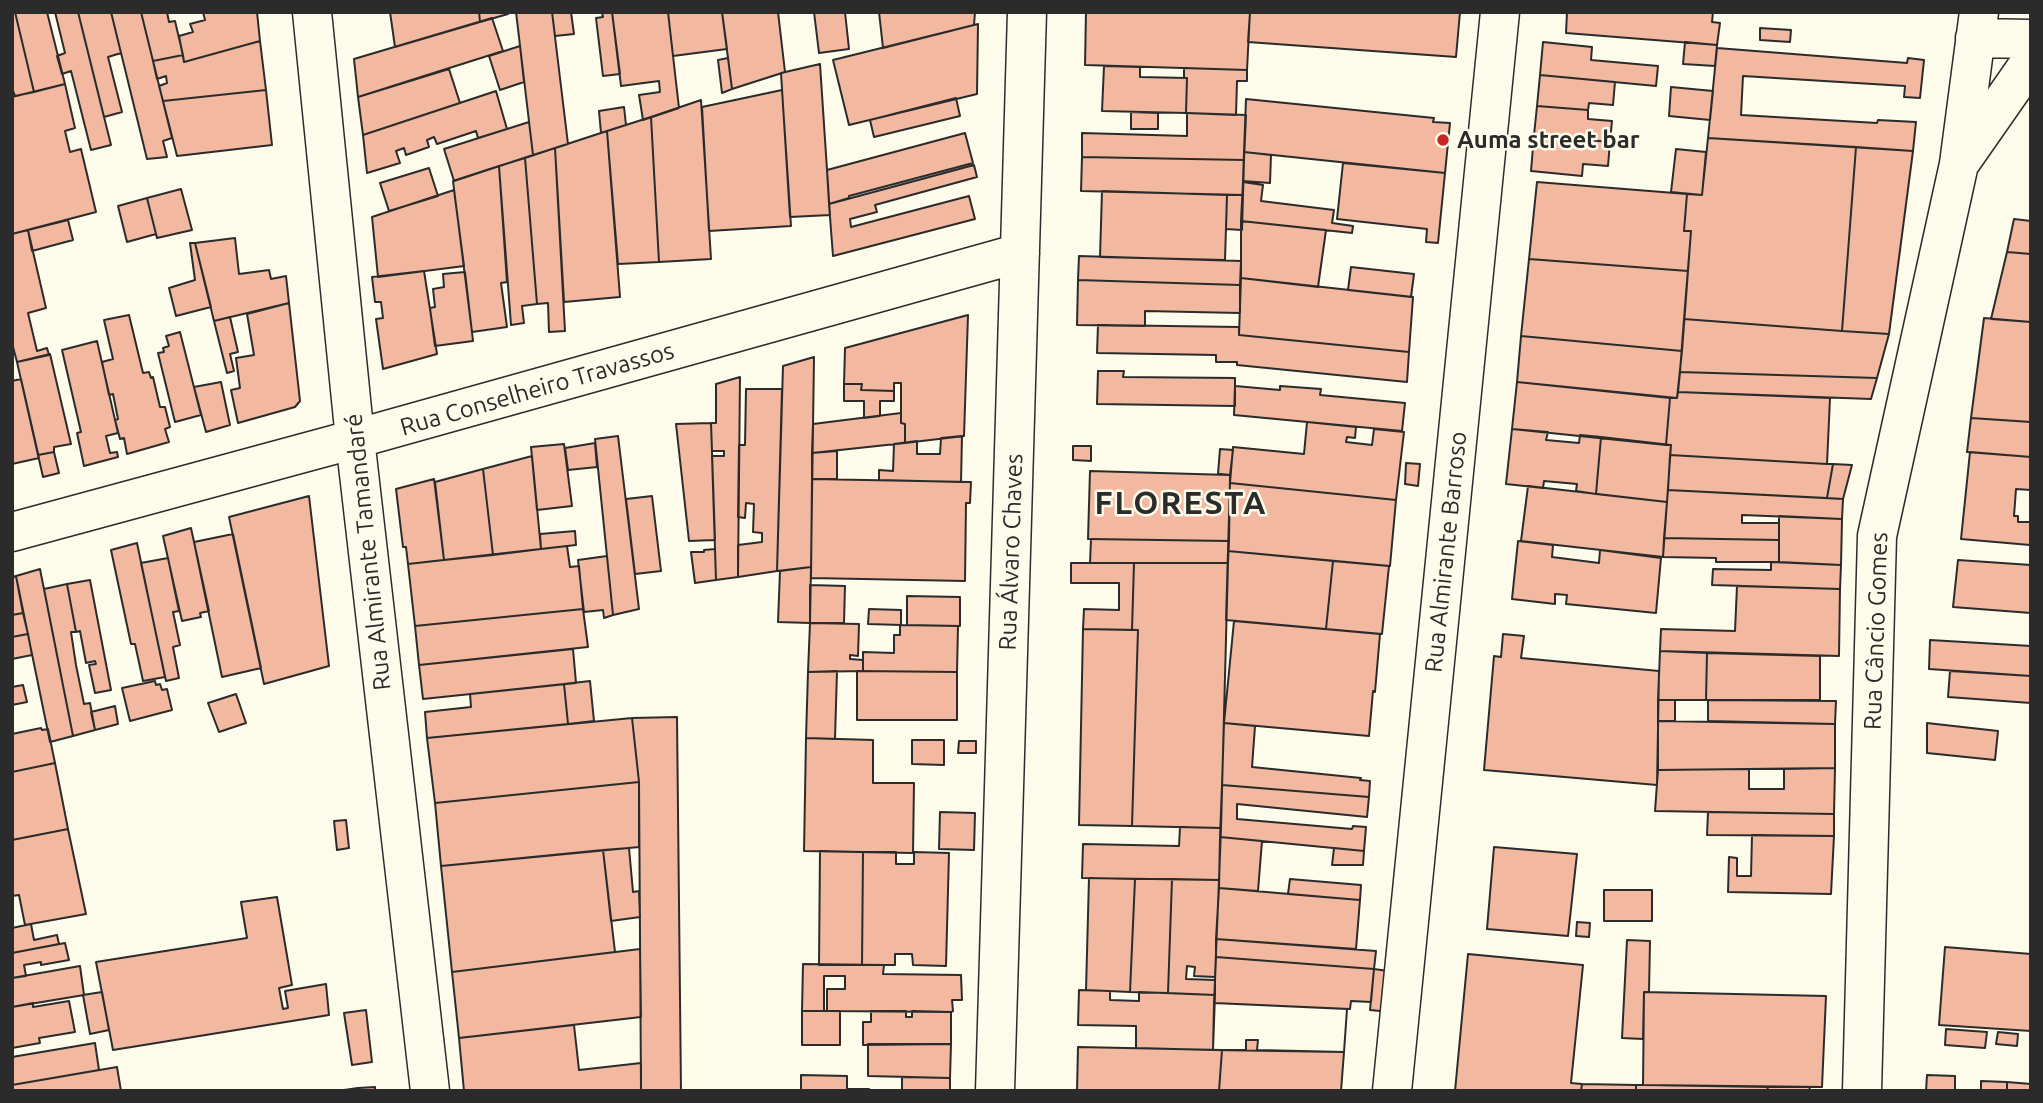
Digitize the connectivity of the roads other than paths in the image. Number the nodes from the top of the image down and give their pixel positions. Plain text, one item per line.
1 (312, 12) edge
2 (1027, 12) edge
3 (1500, 12) edge
4 (1977, 25) edge
5 (2031, 39) edge
6 (2031, 61) edge
7 (1959, 164) junction
8 (1020, 253) junction
9 (355, 439) junction
10 (12, 532) edge
11 (430, 1091) edge
12 (995, 1091) edge
13 (1392, 1091) edge
14 (1862, 1091) edge

1 - 9 street, Rua Almirante Tamandaré
2 - 8 street, Rua Álvaro Chaves
3 - 13 street, Rua Almirante Barroso
4 - 5 street
4 - 7 street, Rua Câncio Gomes
6 - 7 street
7 - 14 street, Rua Câncio Gomes
8 - 9 street, Rua Conselheiro Travassos
8 - 12 street, Rua Álvaro Chaves
9 - 10 street, Rua Conselheiro Travassos
9 - 11 street, Rua Almirante Tamandaré

